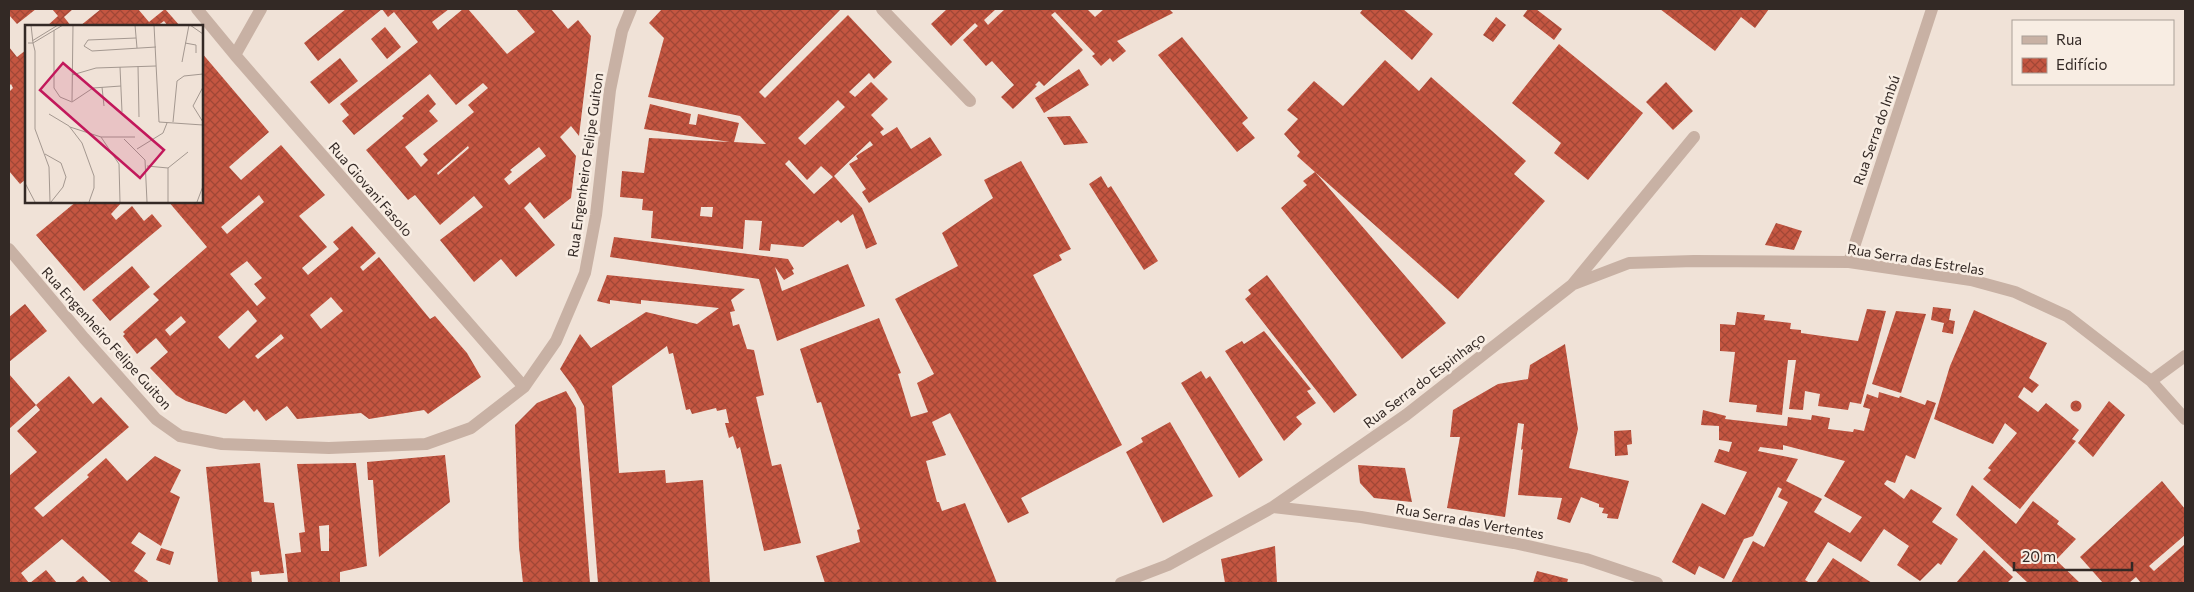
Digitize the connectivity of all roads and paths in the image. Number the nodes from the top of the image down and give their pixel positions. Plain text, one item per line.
1 (197, 9) edge
2 (262, 9) edge
3 (631, 9) edge
4 (882, 9) edge
5 (1932, 9) edge
6 (235, 55) junction
7 (970, 101) dead end
8 (1694, 137) dead end
9 (9, 249) edge
10 (1849, 262) junction
11 (1572, 285) junction
12 (2185, 356) edge
13 (2151, 381) junction
14 (524, 387) junction
15 (2185, 419) edge
16 (1273, 507) junction
17 (1121, 583) edge
18 (1657, 583) edge

1 - 6 street, Rua Giovani Fasolo
2 - 6 street
3 - 14 street, Rua Engenheiro Felipe Guiton
4 - 7 street
5 - 10 street, Rua Serra do Imbú
6 - 14 street, Rua Giovani Fasolo
8 - 11 street, Rua Serra do Espinhaço
9 - 14 street, Rua Engenheiro Felipe Guiton
10 - 11 street, Rua Serra das Estrelas
10 - 13 street, Rua Serra das Estrelas
11 - 16 street, Rua Serra do Espinhaço
12 - 13 street
13 - 15 street, Rua Serra das Estrelas
16 - 17 street, Rua Serra do Espinhaço
16 - 18 street, Rua Serra das Vertentes

